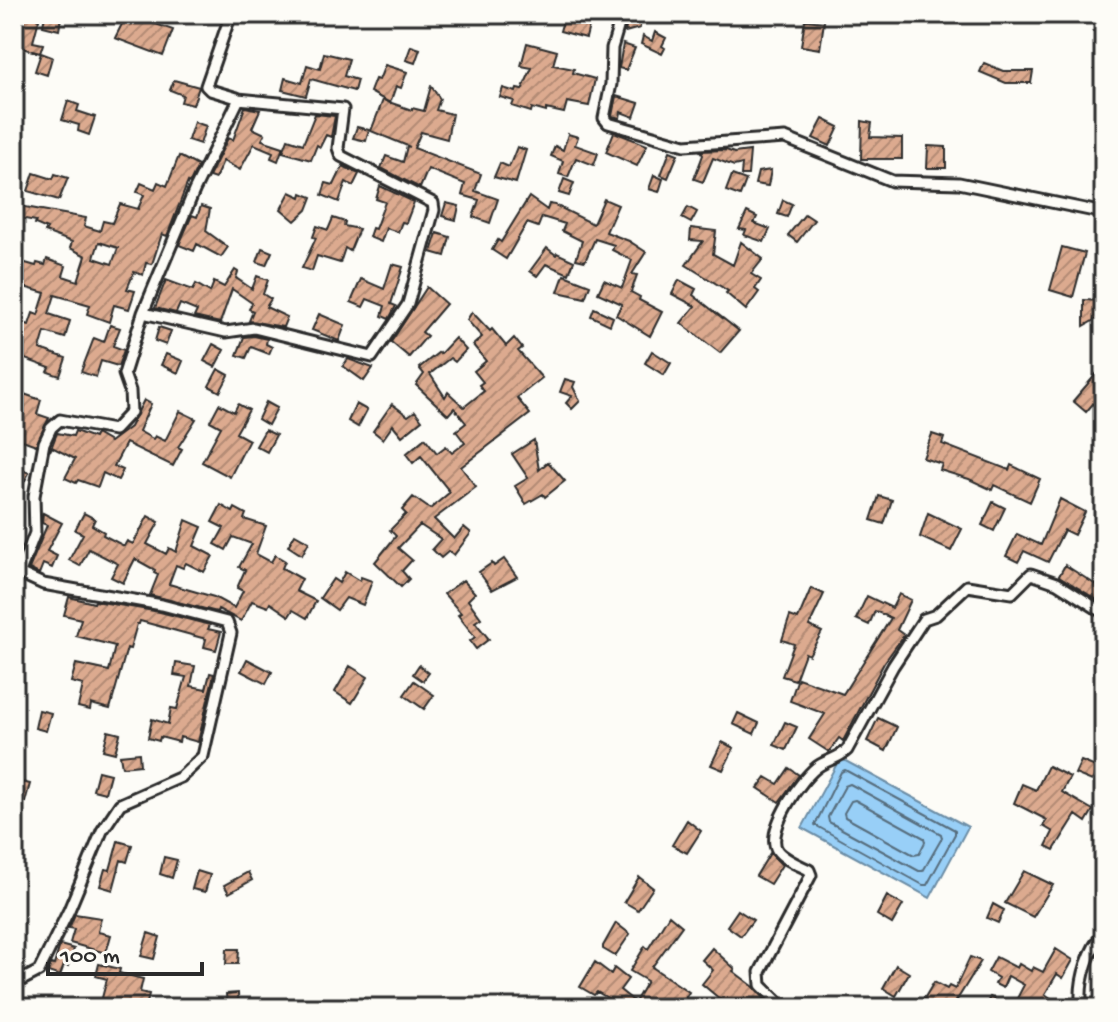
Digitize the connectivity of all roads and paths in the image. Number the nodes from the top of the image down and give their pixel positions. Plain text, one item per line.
1 (231, 14) edge
2 (622, 14) edge
3 (238, 99) junction
4 (1104, 213) edge
5 (143, 313) junction
6 (17, 572) edge
7 (1104, 613) edge
8 (1104, 933) edge
9 (14, 979) edge
10 (784, 1008) edge
11 (1090, 1008) edge

1 - 3 street
2 - 4 street
3 - 5 street
3 - 5 street
5 - 6 street
6 - 9 street
7 - 10 street
8 - 11 street

